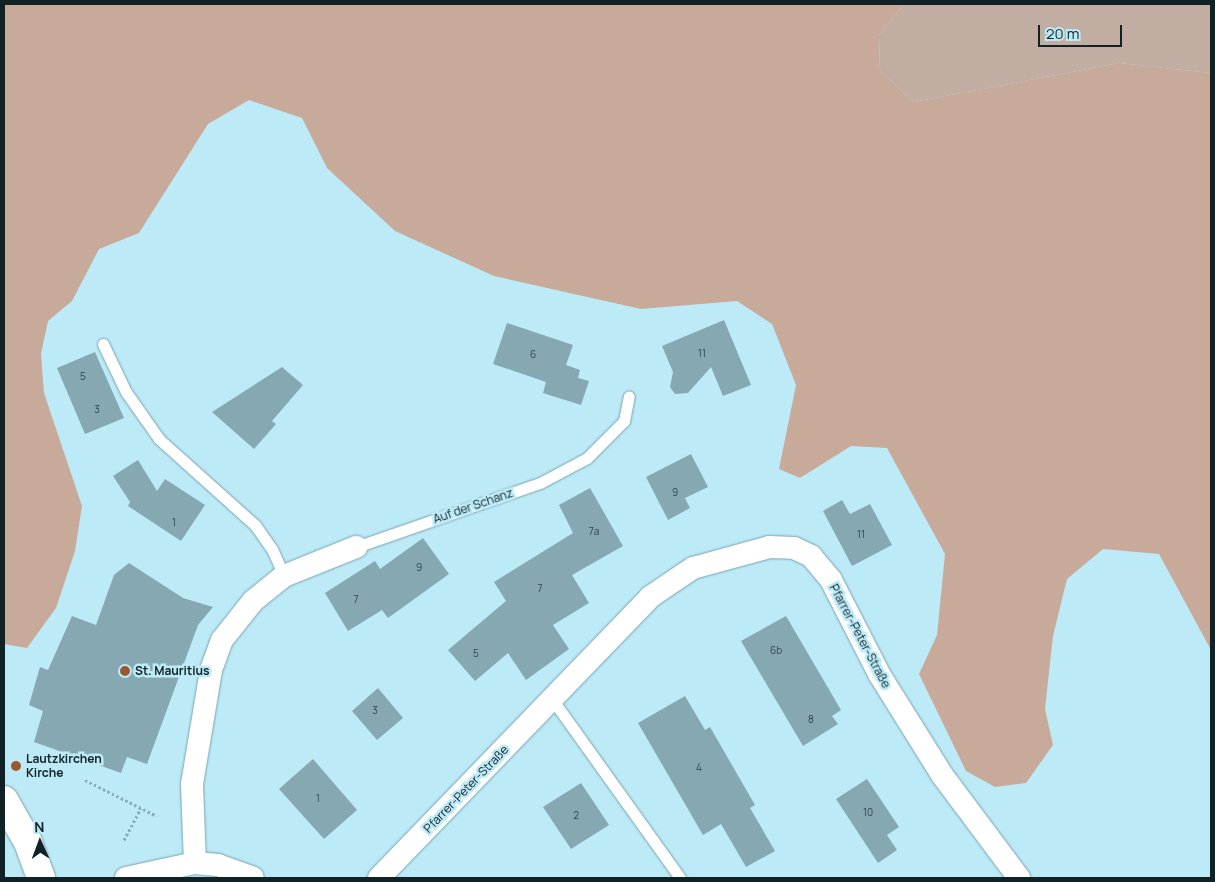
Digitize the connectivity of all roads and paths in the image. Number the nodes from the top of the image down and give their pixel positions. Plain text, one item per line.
1 (103, 344) dead end
2 (629, 396) dead end
3 (356, 547) joint
4 (284, 576) junction
5 (552, 699) junction
6 (85, 780) dead end
7 (4, 800) edge
8 (141, 808) junction
9 (157, 816) dead end
10 (124, 840) dead end
11 (195, 863) junction
12 (41, 878) edge
13 (126, 878) edge
14 (253, 878) edge
15 (379, 878) edge
16 (680, 878) edge
17 (1019, 878) edge

1 - 4 lane
2 - 3 lane, Auf der Schanz
3 - 4 street, Auf der Schanz
4 - 11 street, Auf der Schanz
5 - 15 street, Pfarrer-Peter-Straße
5 - 16 lane
5 - 17 street, Pfarrer-Peter-Straße
6 - 8 path
7 - 12 main road
8 - 9 path
8 - 10 path
11 - 13 street
11 - 14 street

